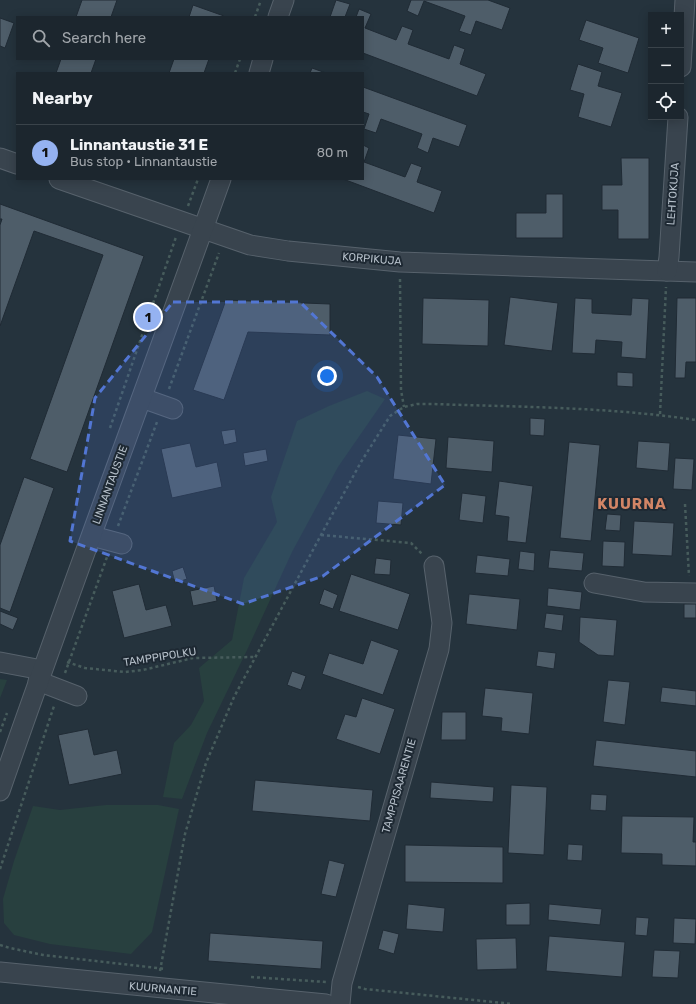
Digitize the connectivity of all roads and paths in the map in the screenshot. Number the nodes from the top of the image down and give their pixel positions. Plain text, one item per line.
1 (261, 0) edge
2 (284, 0) edge
3 (685, 0) edge
4 (255, 16) edge
5 (278, 16) edge
6 (682, 48) edge
7 (240, 60) edge
8 (264, 60) edge
9 (236, 72) edge
10 (258, 72) edge
11 (678, 120) edge
12 (0, 158) edge
13 (16, 164) edge
14 (62, 180) edge
15 (198, 180) edge
16 (221, 180) edge
17 (181, 222) junction
18 (203, 229) junction
19 (400, 262) junction
20 (215, 263) dead end
21 (667, 271) junction
22 (696, 272) edge
23 (142, 398) junction
24 (168, 407) junction
25 (404, 407) junction
26 (660, 414) junction
27 (696, 420) edge
28 (109, 431) dead end
29 (685, 504) dead end
30 (321, 535) junction
31 (92, 536) junction
32 (118, 543) junction
33 (434, 566) joint
34 (594, 583) dead end
35 (693, 593) edge
36 (255, 657) junction
37 (0, 662) edge
38 (69, 662) junction
39 (40, 675) junction
40 (59, 689) junction
41 (77, 696) dead end
42 (0, 790) edge
43 (0, 869) edge
44 (0, 944) edge
45 (160, 968) junction
46 (168, 969) dead end
47 (0, 972) edge
48 (249, 977) dead end
49 (342, 982) junction
50 (158, 988) junction
51 (326, 1004) edge
52 (340, 1004) edge
53 (513, 1004) edge

1 - 4 path
2 - 5 street
3 - 6 street
7 - 9 path
8 - 10 street
11 - 21 street, LEHTOKUJA
12 - 13 street
14 - 17 street, KORPIKUJA
15 - 17 path
16 - 18 street, LINNANTAUSTIE
17 - 18 street, KORPIKUJA
17 - 28 path
18 - 19 street, KORPIKUJA
18 - 23 street, LINNANTAUSTIE
19 - 21 street, KORPIKUJA
19 - 25 path
20 - 24 path
21 - 22 street, KORPIKUJA
21 - 26 path
23 - 24 street
23 - 31 street, LINNANTAUSTIE
24 - 32 path
25 - 26 path
25 - 30 path
26 - 27 path
29 - 35 path
30 - 33 path
30 - 36 path
31 - 32 street
31 - 39 street, LINNANTAUSTIE
32 - 38 path
33 - 49 street, TAMPPISAARENTIE
34 - 35 street
36 - 38 path, TAMPPIPOLKU
36 - 45 path
37 - 39 street
38 - 40 path
39 - 40 street
39 - 42 street, LINNANTAUSTIE
40 - 41 street
40 - 43 path
44 - 45 path
45 - 46 path
45 - 50 path
47 - 50 street, KUURNANTIE
48 - 49 path
49 - 52 street, TAMPPISAARENTIE
49 - 53 path
50 - 51 street, KUURNANTIE

